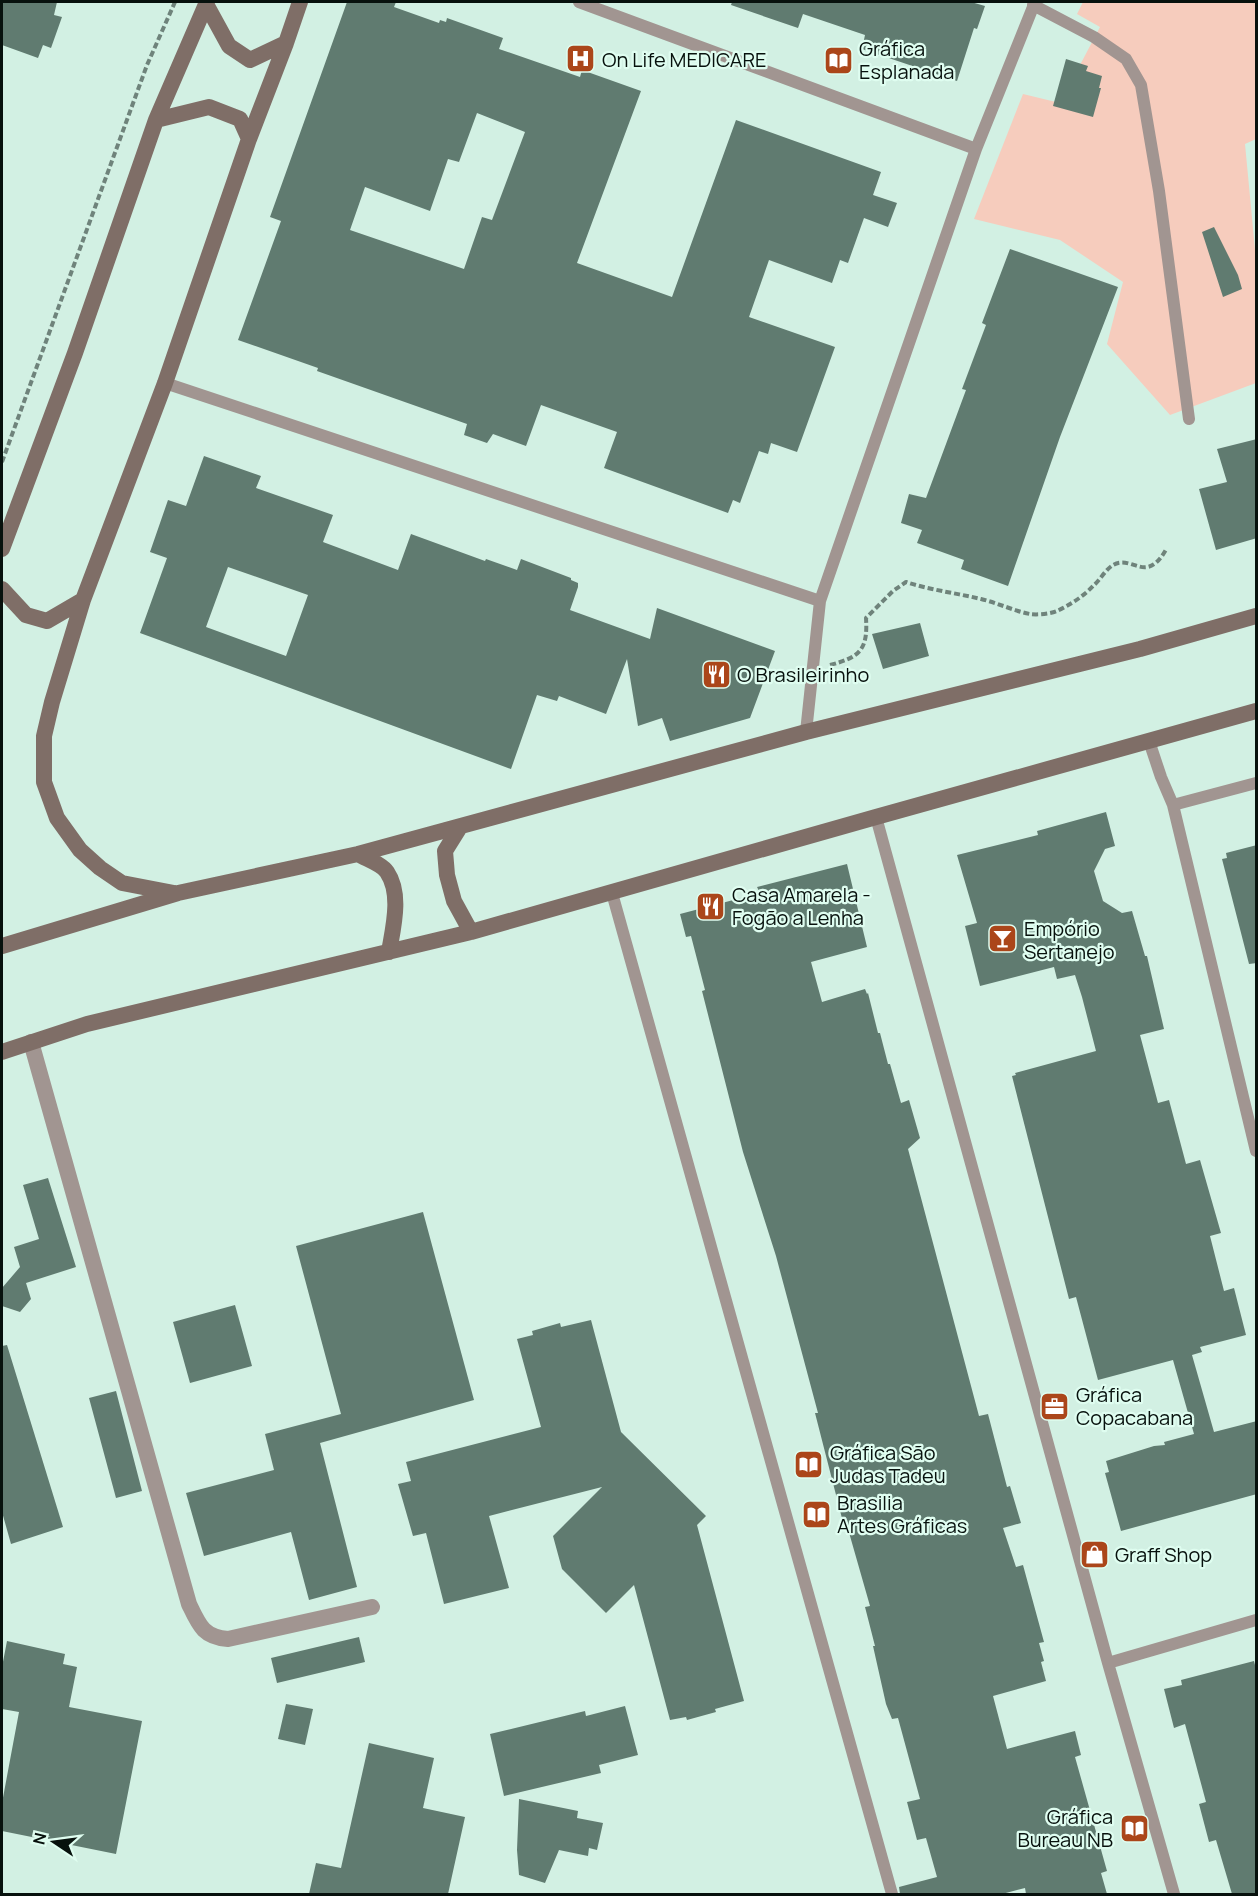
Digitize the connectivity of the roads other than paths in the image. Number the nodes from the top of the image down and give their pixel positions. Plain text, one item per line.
1 (300, 2) edge
2 (579, 2) edge
3 (206, 3) edge
4 (1034, 3) edge
5 (286, 43) junction
6 (156, 120) junction
7 (249, 139) junction
8 (976, 149) junction
9 (165, 383) junction
10 (1189, 419) dead end
11 (2, 549) edge
12 (2, 588) edge
13 (83, 600) junction
14 (820, 601) junction
15 (1257, 616) edge
16 (1257, 711) edge
17 (806, 732) junction
18 (1149, 741) junction
19 (1257, 783) edge
20 (1173, 806) junction
21 (876, 817) junction
22 (460, 827) junction
23 (358, 854) junction
24 (178, 893) junction
25 (612, 893) junction
26 (471, 932) junction
27 (2, 946) edge
28 (390, 952) junction
29 (31, 1042) junction
30 (2, 1052) edge
31 (1257, 1151) edge
32 (372, 1607) dead end
33 (1257, 1620) edge
34 (1108, 1663) junction
35 (892, 1894) edge
36 (1174, 1894) edge

1 - 5 main road
2 - 8 lane
3 - 5 main road
3 - 6 main road
4 - 8 lane
4 - 10 lane
5 - 7 main road
6 - 7 main road
6 - 11 main road
7 - 9 main road
8 - 14 lane
9 - 13 main road
9 - 14 lane
12 - 13 main road
13 - 24 main road
14 - 17 lane
15 - 17 main road
16 - 18 main road
17 - 22 main road
18 - 20 lane
18 - 21 main road
19 - 20 lane
20 - 31 lane
21 - 25 main road
21 - 34 lane
22 - 23 main road
22 - 26 main road
23 - 24 main road
23 - 28 main road
24 - 27 main road
25 - 26 main road
25 - 35 lane
26 - 28 main road
28 - 29 main road
29 - 30 main road
29 - 32 street
33 - 34 lane
34 - 36 lane

